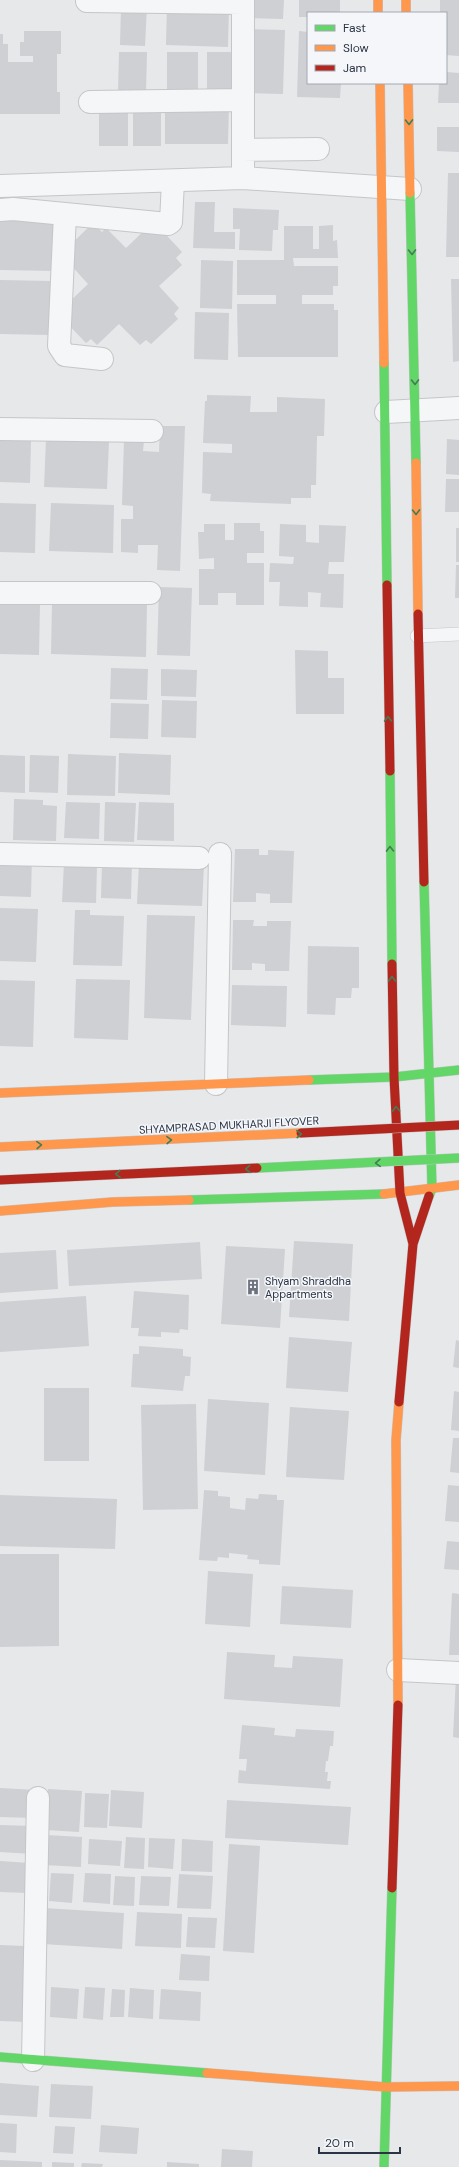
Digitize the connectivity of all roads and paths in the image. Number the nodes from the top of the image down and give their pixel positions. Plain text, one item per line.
1 (378, 0) edge
2 (406, 0) edge
3 (87, 1) dead end
4 (243, 1) edge
5 (378, 12) edge
6 (406, 12) edge
7 (380, 84) edge
8 (408, 84) edge
9 (243, 100) junction
10 (90, 102) dead end
11 (318, 149) dead end
12 (243, 150) junction
13 (243, 178) junction
14 (173, 181) junction
15 (0, 186) edge
16 (382, 186) junction
17 (410, 188) junction
18 (0, 210) edge
19 (65, 214) junction
20 (102, 359) dead end
21 (459, 408) edge
22 (415, 410) junction
23 (386, 412) junction
24 (0, 429) edge
25 (152, 431) dead end
26 (0, 593) edge
27 (150, 593) dead end
28 (459, 634) edge
29 (417, 636) junction
30 (0, 854) edge
31 (459, 1070) edge
32 (428, 1073) junction
33 (394, 1077) junction
34 (216, 1084) junction
35 (0, 1092) edge
36 (459, 1125) edge
37 (0, 1147) edge
38 (459, 1158) edge
39 (0, 1180) edge
40 (459, 1185) edge
41 (432, 1189) junction
42 (400, 1194) junction
43 (0, 1211) edge
44 (413, 1244) junction
45 (398, 1670) junction
46 (459, 1673) edge
47 (38, 1798) dead end
48 (0, 2057) edge
49 (33, 2060) junction
50 (459, 2086) edge
51 (386, 2087) junction
52 (384, 2167) edge

1 - 5 street
2 - 6 street
3 - 4 street
4 - 9 street
7 - 16 street
8 -> 17 street
9 - 10 street
9 - 12 street
11 - 12 street
12 - 13 street
13 - 14 street
13 - 16 street
14 - 15 street
14 - 19 street
16 - 17 street
16 - 23 street
17 -> 22 street
18 - 19 street
19 - 20 street
21 - 22 street
22 - 23 street
22 -> 29 street
33 -> 23 street
24 - 25 street
26 - 27 street
28 - 29 lane
29 - 32 street
30 - 34 street
31 - 32 street
32 - 33 street
32 - 41 street
33 - 34 street
42 -> 33 street
34 - 35 street
37 -> 36 street, SHYAMPRASAD MUKHARJI FLYOVER, bridge
38 -> 39 street, bridge
40 - 41 street
41 - 42 street
41 - 44 street
42 - 43 street
42 - 44 street
44 - 45 street
45 - 46 street
45 - 51 street
47 - 49 street
48 - 49 street
49 - 51 street
50 - 51 street
51 - 52 street

